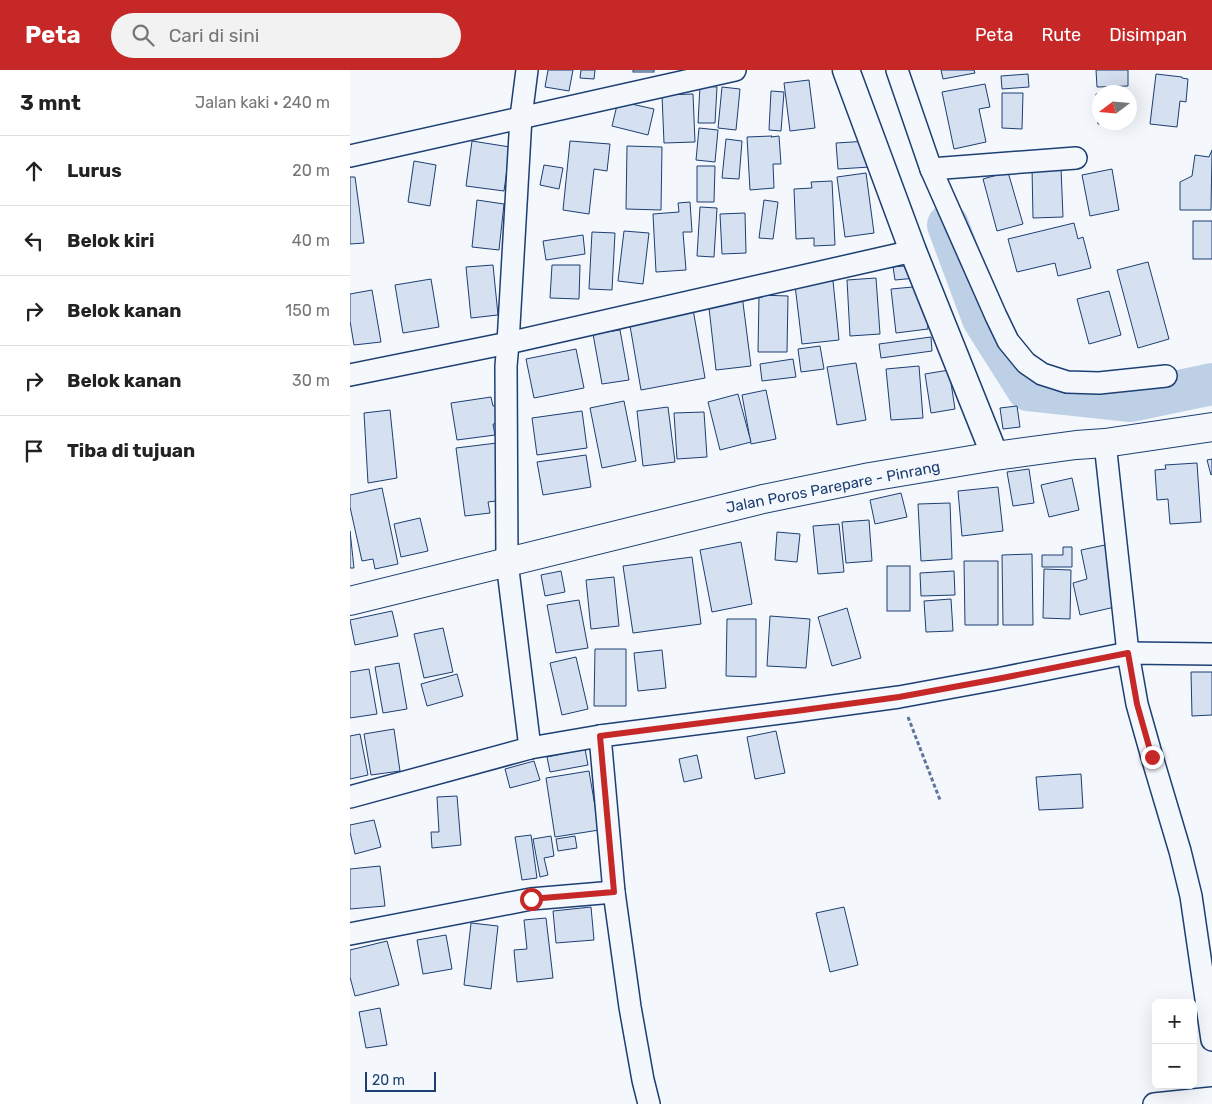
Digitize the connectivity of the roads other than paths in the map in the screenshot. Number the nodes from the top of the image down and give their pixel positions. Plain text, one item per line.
1 (527, 70) edge
2 (736, 70) edge
3 (846, 70) edge
4 (897, 70) edge
5 (522, 117) junction
6 (350, 156) edge
7 (1076, 158) dead end
8 (931, 169) junction
9 (913, 251) junction
10 (508, 343) junction
11 (350, 375) edge
12 (1166, 376) dead end
13 (1212, 427) edge
14 (1104, 443) junction
15 (995, 456) junction
16 (507, 562) junction
17 (350, 601) edge
18 (1128, 653) junction
19 (1212, 654) edge
20 (600, 736) junction
21 (530, 748) junction
22 (350, 797) edge
23 (614, 892) junction
24 (350, 934) edge
25 (1212, 1040) edge
26 (1212, 1098) edge
27 (649, 1104) edge
28 (1154, 1104) edge

1 - 5 street
2 - 5 street
3 - 9 street
4 - 8 street
5 - 6 street
5 - 10 street
7 - 8 street
8 - 12 street
9 - 10 street
9 - 15 street
10 - 11 street
10 - 16 street
13 - 14 highway, Jalan Poros Parepare - Pinrang
14 - 15 highway, Jalan Poros Parepare - Pinrang
14 - 18 street
15 - 16 highway, Jalan Poros Parepare - Pinrang
16 - 17 highway, Jalan Poros Parepare - Pinrang
16 - 21 street
18 - 19 street
18 - 20 street
18 - 25 street
20 - 21 street
20 - 23 street
21 - 22 street
23 - 24 street
23 - 27 street
26 - 28 street

